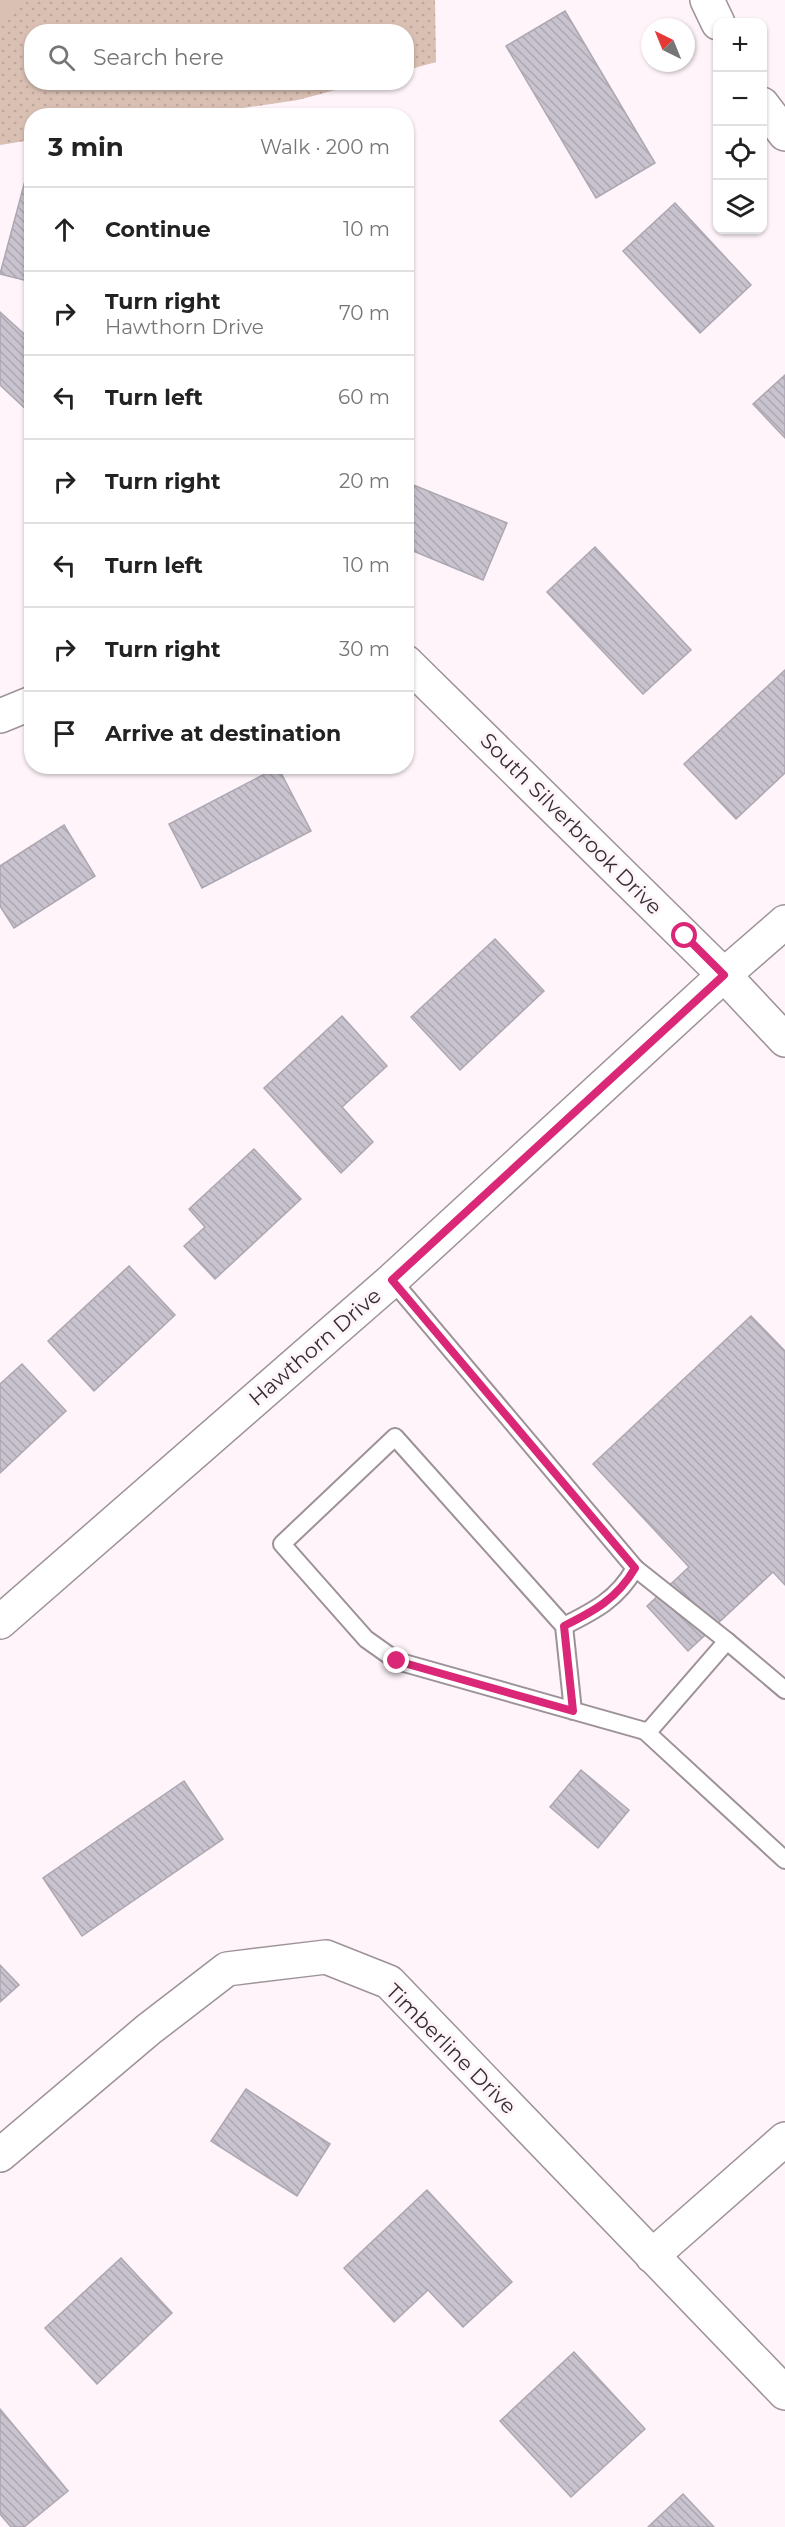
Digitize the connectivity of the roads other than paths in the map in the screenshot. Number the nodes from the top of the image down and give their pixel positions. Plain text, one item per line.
1 (707, 0) edge
2 (715, 18) edge
3 (767, 111) edge
4 (785, 135) edge
5 (414, 670) edge
6 (24, 706) edge
7 (0, 716) edge
8 (785, 922) edge
9 (724, 975) junction
10 (785, 1040) edge
11 (392, 1280) junction
12 (635, 1568) junction
13 (0, 1622) edge
14 (564, 1626) junction
15 (727, 1641) junction
16 (785, 1690) edge
17 (573, 1711) junction
18 (645, 1731) junction
19 (785, 1860) edge
20 (785, 2139) edge
21 (0, 2155) edge
22 (652, 2256) junction
23 (785, 2393) edge

1 - 2 street
3 - 4 street
5 - 9 street, South Silverbrook Drive
6 - 7 street
8 - 9 street, Hawthorn Drive
9 - 10 street, South Silverbrook Drive
9 - 11 street, Hawthorn Drive
11 - 12 lane
11 - 13 street, Hawthorn Drive
12 - 14 lane
12 - 15 lane
14 - 17 lane
14 - 17 lane
15 - 16 lane
15 - 18 lane
17 - 18 lane
18 - 19 lane
20 - 22 street
21 - 22 street, Timberline Drive
22 - 23 street, Timberline Drive

